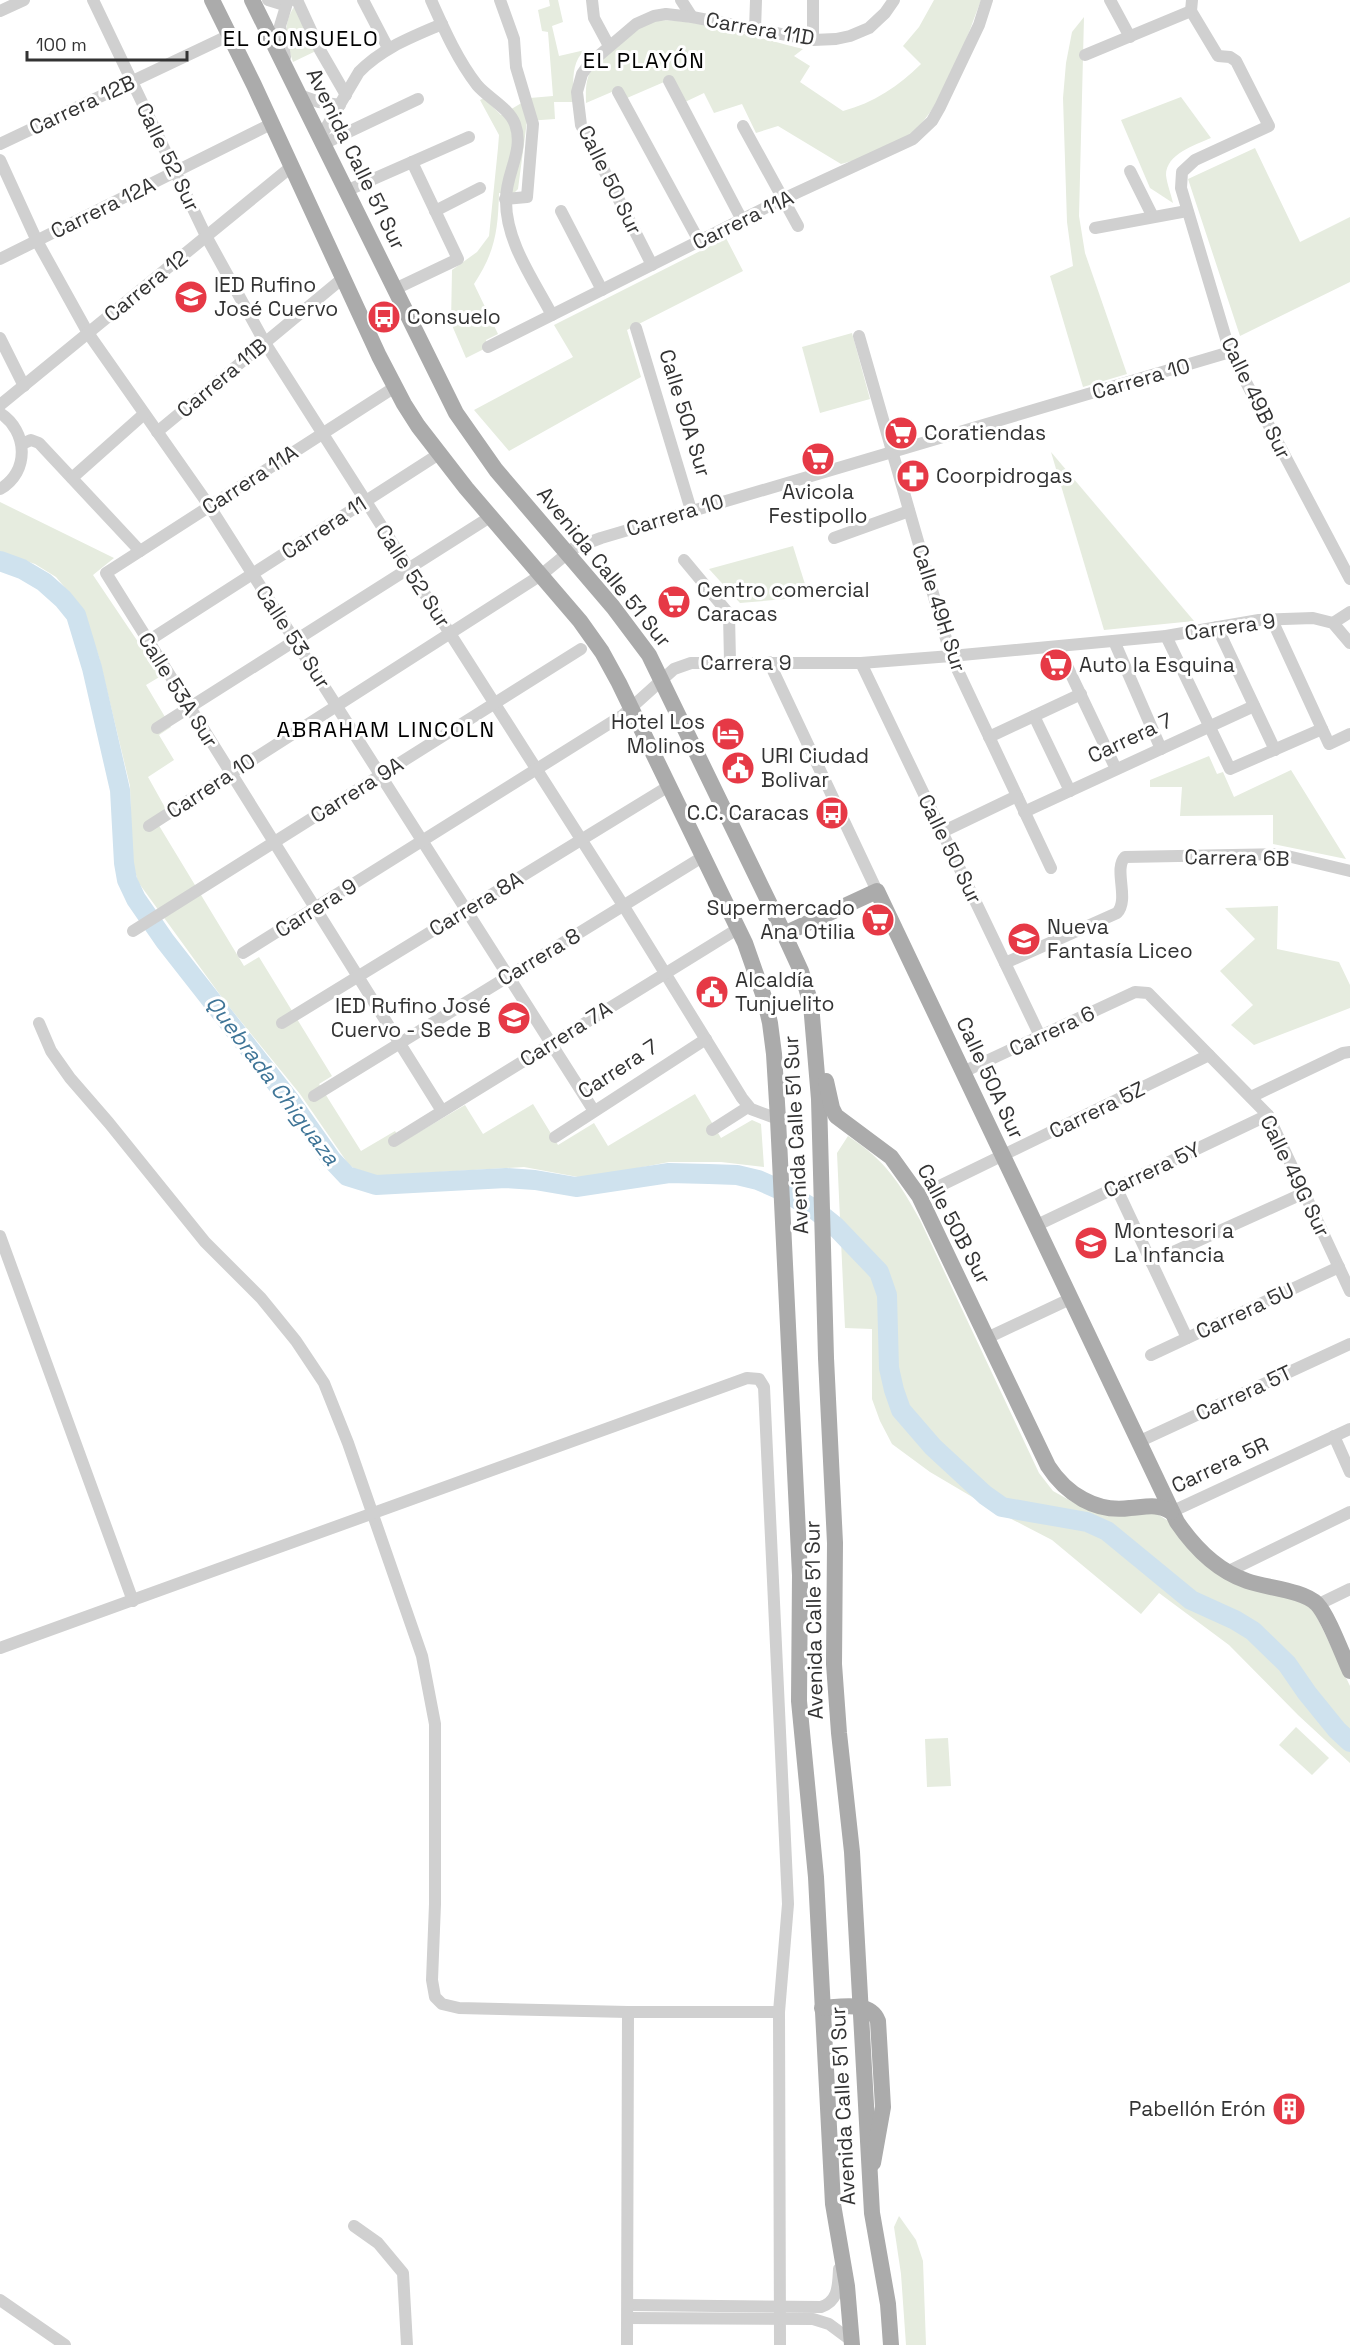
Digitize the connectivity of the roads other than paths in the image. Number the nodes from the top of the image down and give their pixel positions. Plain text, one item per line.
1 (24, 0) edge
2 (93, 0) edge
3 (212, 0) edge
4 (252, 0) edge
5 (268, 0) edge
6 (363, 0) edge
7 (430, 0) edge
8 (500, 0) edge
9 (592, 0) edge
10 (681, 0) edge
11 (756, 0) edge
12 (813, 0) edge
13 (894, 0) edge
14 (987, 0) edge
15 (1110, 0) edge
16 (291, 1) edge
17 (1192, 5) edge
18 (0, 11) edge
19 (692, 17) junction
20 (442, 24) junction
21 (755, 30) junction
22 (230, 35) junction
23 (1130, 37) junction
24 (813, 40) junction
25 (609, 46) junction
26 (388, 48) junction
27 (1085, 55) dead end
28 (289, 73) junction
29 (669, 81) dead end
30 (132, 82) junction
31 (577, 92) joint
32 (618, 92) dead end
33 (299, 95) junction
34 (418, 99) dead end
35 (343, 100) junction
36 (271, 124) junction
37 (743, 126) dead end
38 (469, 137) dead end
39 (322, 141) junction
40 (0, 144) edge
41 (0, 160) edge
42 (412, 162) junction
43 (291, 167) junction
44 (1130, 171) dead end
45 (175, 172) junction
46 (480, 188) dead end
47 (346, 191) junction
48 (505, 199) junction
49 (783, 199) junction
50 (435, 211) junction
51 (561, 211) dead end
52 (1187, 211) junction
53 (1153, 218) junction
54 (742, 220) junction
55 (798, 226) dead end
56 (1095, 228) dead end
57 (207, 236) junction
58 (37, 241) junction
59 (699, 241) junction
60 (0, 259) edge
61 (652, 265) junction
62 (343, 278) junction
63 (395, 289) junction
64 (602, 290) junction
65 (552, 315) junction
66 (636, 328) dead end
67 (88, 333) junction
68 (859, 336) dead end
69 (0, 338) edge
70 (265, 343) junction
71 (488, 347) dead end
72 (1230, 352) junction
73 (24, 386) junction
74 (395, 387) junction
75 (0, 405) edge
76 (0, 413) edge
77 (144, 414) junction
78 (157, 432) junction
79 (323, 434) junction
80 (22, 444) junction
81 (892, 452) junction
82 (439, 454) junction
83 (72, 478) junction
84 (0, 489) edge
85 (365, 501) junction
86 (210, 507) junction
87 (691, 510) junction
88 (909, 511) junction
89 (490, 517) junction
90 (834, 538) dead end
91 (140, 551) junction
92 (567, 553) junction
93 (684, 560) dead end
94 (409, 569) junction
95 (105, 573) joint
96 (252, 574) junction
97 (541, 575) junction
98 (1350, 579) edge
99 (1350, 612) edge
100 (1272, 620) junction
101 (1333, 623) junction
102 (1217, 627) junction
103 (450, 633) junction
104 (1166, 636) junction
105 (295, 640) junction
106 (148, 641) junction
107 (1114, 641) junction
108 (1350, 643) edge
109 (1058, 646) junction
110 (581, 649) dead end
111 (951, 656) junction
112 (730, 662) junction
113 (769, 663) junction
114 (861, 663) junction
115 (662, 681) junction
116 (1081, 694) junction
117 (494, 703) junction
118 (337, 706) junction
119 (1254, 706) junction
120 (189, 707) junction
121 (632, 709) junction
122 (1035, 716) junction
123 (1209, 726) junction
124 (157, 728) dead end
125 (1322, 729) junction
126 (1350, 734) edge
127 (989, 737) junction
128 (1161, 749) junction
129 (1275, 750) junction
130 (1116, 769) junction
131 (536, 771) junction
132 (231, 774) junction
133 (381, 775) junction
134 (669, 786) junction
135 (1070, 791) junction
136 (1017, 796) junction
137 (1024, 812) junction
138 (149, 826) dead end
139 (942, 832) junction
140 (581, 840) junction
141 (423, 841) junction
142 (274, 842) junction
143 (704, 856) junction
144 (1051, 868) dead end
145 (1350, 871) edge
146 (877, 891) junction
147 (623, 905) junction
148 (315, 908) junction
149 (467, 910) junction
150 (739, 928) junction
151 (135, 929) dead end
152 (784, 934) junction
153 (243, 953) dead end
154 (1005, 963) junction
155 (664, 974) junction
156 (358, 976) junction
157 (508, 976) junction
158 (1141, 991) joint
159 (813, 1018) junction
160 (39, 1023) dead end
161 (282, 1023) dead end
162 (1040, 1036) junction
163 (706, 1039) junction
164 (399, 1042) junction
165 (551, 1044) junction
166 (1350, 1052) edge
167 (1209, 1055) junction
168 (963, 1072) junction
169 (314, 1096) dead end
170 (1251, 1096) junction
171 (748, 1107) junction
172 (442, 1111) junction
173 (594, 1112) junction
174 (1268, 1115) junction
175 (778, 1119) junction
176 (712, 1130) dead end
177 (555, 1137) dead end
178 (394, 1140) dead end
179 (1002, 1156) junction
180 (1116, 1187) junction
181 (1304, 1193) junction
182 (920, 1196) junction
183 (1035, 1226) junction
184 (0, 1236) edge
185 (1151, 1262) junction
186 (1339, 1267) junction
187 (1349, 1285) edge
188 (1070, 1299) junction
189 (987, 1338) junction
190 (1186, 1338) junction
191 (1350, 1344) edge
192 (1151, 1355) dead end
193 (1350, 1429) edge
194 (1334, 1436) junction
195 (1138, 1442) junction
196 (1048, 1466) joint
197 (1350, 1472) edge
198 (1171, 1512) junction
199 (1350, 1512) edge
200 (371, 1515) junction
201 (1227, 1572) junction
202 (1350, 1589) edge
203 (133, 1601) junction
204 (1317, 1605) junction
205 (0, 1648) edge
206 (1350, 1671) edge
207 (860, 2007) junction
208 (822, 2008) junction
209 (628, 2012) junction
210 (779, 2012) junction
211 (354, 2226) dead end
212 (840, 2243) junction
213 (0, 2300) edge
214 (628, 2305) junction
215 (780, 2313) junction
216 (628, 2318) junction
217 (852, 2343) edge
218 (65, 2345) edge
219 (407, 2345) edge
220 (627, 2345) edge
221 (780, 2345) edge
222 (891, 2345) edge

1 - 18 street
2 - 30 street, Calle 52 Sur
3 - 22 main road, Avenida Calle 51 Sur
4 - 28 main road, Avenida Calle 51 Sur
5 - 16 street
6 - 26 street
7 - 20 street
8 - 48 street
9 - 25 street
10 - 19 street
11 - 21 street
12 - 24 street
13 - 24 street, Carrera 11D
14 - 49 street, Carrera 11A
15 - 23 street
16 - 28 street
16 - 35 street
17 - 23 street
17 - 52 street, Calle 49B Sur
19 - 21 street, Carrera 11D
19 - 25 street, Carrera 11D
20 - 26 street
20 - 48 street
21 - 24 street, Carrera 11D
22 - 30 street, Carrera 12B
22 - 36 main road, Avenida Calle 51 Sur
23 - 27 street
25 - 31 street, Carrera 11D
26 - 35 street
28 - 33 main road, Avenida Calle 51 Sur
29 - 54 street
30 - 40 street, Carrera 12B
30 - 45 street, Calle 52 Sur
31 - 61 street, Calle 50 Sur
32 - 59 street
33 - 35 street
33 - 39 main road, Avenida Calle 51 Sur
34 - 39 street
35 - 39 street
36 - 43 main road, Avenida Calle 51 Sur
36 - 45 street, Carrera 12A
37 - 49 street
38 - 42 street
39 - 47 main road, Avenida Calle 51 Sur
41 - 58 street, Calle 53 Sur
42 - 47 street
42 - 50 street
43 - 57 street, Carrera 12
43 - 62 main road, Avenida Calle 51 Sur
44 - 53 street
45 - 57 street, Calle 52 Sur
45 - 58 street, Carrera 12A
46 - 50 street
47 - 63 main road, Avenida Calle 51 Sur
48 - 65 street
49 - 54 street, Carrera 11A
49 - 55 street
50 - 63 street
51 - 64 street
52 - 53 street
52 - 72 street, Calle 49B Sur
53 - 56 street
54 - 59 street, Carrera 11A
57 - 67 street, Carrera 12
57 - 70 street, Calle 52 Sur
58 - 60 street, Carrera 12A
58 - 67 street, Calle 53 Sur
59 - 61 street, Carrera 11A
61 - 64 street, Carrera 11A
62 - 70 street, Carrera 11B
62 - 74 main road, Avenida Calle 51 Sur
63 - 92 main road, Avenida Calle 51 Sur
64 - 65 street, Carrera 11A
65 - 71 street, Carrera 11A
66 - 87 street, Calle 50A Sur
67 - 73 street, Carrera 12
67 - 77 street, Calle 53 Sur
68 - 81 street, Calle 49H Sur
69 - 73 street
70 - 78 street, Carrera 11B
70 - 79 street, Calle 52 Sur
72 - 81 street, Carrera 10
72 - 98 street, Calle 49B Sur
73 - 75 street, Carrera 12
74 - 79 street, Carrera 11A
74 - 82 main road, Avenida Calle 51 Sur
76 - 80 street
77 - 78 street, Calle 53 Sur
77 - 83 street, Carrera 11B
78 - 86 street, Calle 53 Sur
79 - 85 street, Calle 52 Sur
79 - 86 street, Carrera 11A
80 - 83 street
80 - 84 street
81 - 87 street, Carrera 10
81 - 88 street, Calle 49H Sur
82 - 85 street, Carrera 11
82 - 89 main road, Avenida Calle 51 Sur
83 - 91 street
85 - 94 street, Calle 52 Sur
85 - 96 street, Carrera 11
86 - 91 street, Carrera 11A
86 - 96 street, Calle 53 Sur
87 - 92 street, Carrera 10
88 - 90 street
88 - 111 street, Calle 49H Sur
89 - 94 street
89 - 97 main road, Avenida Calle 51 Sur
91 - 95 street, Carrera 11A
92 - 97 street, Carrera 10
92 - 115 main road, Avenida Calle 51 Sur
93 - 112 street
94 - 103 street, Calle 52 Sur
94 - 105 street
95 - 106 street, Calle 53A Sur
96 - 105 street, Calle 53 Sur
96 - 106 street, Carrera 11
97 - 103 street, Carrera 10
97 - 121 main road, Avenida Calle 51 Sur
99 - 101 street
100 - 101 street, Carrera 9
100 - 102 street, Carrera 9
100 - 125 street
101 - 108 street
102 - 104 street, Carrera 9
102 - 119 street
103 - 117 street, Calle 52 Sur
103 - 118 street, Carrera 10
104 - 107 street, Carrera 9
104 - 123 street
105 - 118 street, Calle 53 Sur
105 - 120 street
106 - 120 street, Calle 53A Sur
107 - 109 street, Carrera 9
107 - 128 street
109 - 111 street, Carrera 9
109 - 116 street
110 - 117 street, Carrera 9A
111 - 114 street, Carrera 9
111 - 127 street, Calle 49H Sur
112 - 113 street, Carrera 9
112 - 115 street, Carrera 9
113 - 114 street, Carrera 9
113 - 146 street, Calle 50A Sur
114 - 139 street, Calle 50 Sur
115 - 121 street, Carrera 9
115 - 152 main road, Avenida Calle 51 Sur
116 - 122 street
116 - 130 street
117 - 131 street, Calle 52 Sur
117 - 133 street, Carrera 9A
118 - 132 street, Carrera 10
118 - 133 street, Calle 53 Sur
119 - 123 street, Carrera 7
119 - 129 street
120 - 124 street
120 - 132 street, Calle 53A Sur
121 - 131 street, Carrera 9
121 - 134 main road, Avenida Calle 51 Sur
122 - 127 street
122 - 135 street
123 - 128 street, Carrera 7
123 - 129 street
125 - 126 street
125 - 129 street
127 - 136 street, Calle 49H Sur
128 - 130 street, Carrera 7
130 - 135 street, Carrera 7
131 - 140 street, Calle 52 Sur
131 - 141 street, Carrera 9
132 - 138 street, Carrera 10
132 - 142 street, Calle 53A Sur
133 - 141 street, Calle 53 Sur
133 - 142 street, Carrera 9A
134 - 140 street, Carrera 8A
134 - 143 main road, Avenida Calle 51 Sur
135 - 137 street, Carrera 7
136 - 137 street, Calle 49H Sur
136 - 139 street
137 - 144 street, Calle 49H Sur
139 - 154 street, Calle 50 Sur
140 - 147 street, Calle 52 Sur
140 - 149 street, Carrera 8A
141 - 148 street, Carrera 9
141 - 149 street, Calle 53 Sur
142 - 148 street, Calle 53A Sur
142 - 151 street, Carrera 9A
143 - 147 street, Carrera 8
143 - 150 main road, Avenida Calle 51 Sur
145 - 154 street, Carrera 6B
146 - 152 main road
146 - 168 main road, Calle 50A Sur
147 - 155 street, Calle 52 Sur
147 - 157 street, Carrera 8
148 - 153 street, Carrera 9
148 - 156 street, Calle 53A Sur
149 - 156 street, Carrera 8A
149 - 157 street, Calle 53 Sur
150 - 155 street, Carrera 7A
150 - 175 main road, Avenida Calle 51 Sur
152 - 159 main road, Avenida Calle 51 Sur
154 - 162 street, Calle 50 Sur
155 - 163 street, Calle 52 Sur
155 - 165 street, Carrera 7A
156 - 161 street, Carrera 8A
156 - 164 street, Calle 53A Sur
157 - 164 street, Carrera 8
157 - 165 street, Calle 53 Sur
158 - 162 street, Carrera 6
158 - 167 street, Calle 49G Sur
159 - 182 main road, Calle 50B Sur
159 - 207 main road, Avenida Calle 51 Sur
160 - 200 street
162 - 168 street, Carrera 6
163 - 171 street, Calle 52 Sur
163 - 173 street, Carrera 7
164 - 169 street, Carrera 8
164 - 172 street, Calle 53A Sur
165 - 172 street, Carrera 7A
165 - 173 street, Calle 53 Sur
166 - 170 street
167 - 170 street, Calle 49G Sur
167 - 179 street, Carrera 5Z
168 - 179 main road, Calle 50A Sur
170 - 174 street, Calle 49G Sur
171 - 175 street
171 - 176 street
172 - 178 street, Carrera 7A
173 - 177 street, Carrera 7
174 - 180 street, Carrera 5Y
174 - 181 street, Calle 49G Sur
175 - 208 main road, Avenida Calle 51 Sur
179 - 182 street, Carrera 5Z
179 - 183 main road, Calle 50A Sur
180 - 183 street, Carrera 5Y
180 - 185 street
181 - 185 street
181 - 186 street, Calle 49G Sur
182 - 189 main road, Calle 50B Sur
183 - 188 main road, Calle 50A Sur
184 - 203 street
185 - 190 street
186 - 187 street, Calle 49G Sur
186 - 190 street, Carrera 5U
188 - 189 street
188 - 195 main road, Calle 50A Sur
189 - 196 main road, Calle 50B Sur
190 - 192 street, Carrera 5U
191 - 195 street, Carrera 5T
193 - 194 street, Carrera 5R
194 - 197 street
194 - 198 street, Carrera 5R
195 - 198 main road, Calle 50A Sur
196 - 198 main road, Carrera 5R
198 - 201 main road, Calle 50A Sur
199 - 201 street
200 - 203 street
200 - 209 street
200 - 210 street
201 - 204 main road, Calle 50A Sur
202 - 204 street
203 - 205 street
204 - 206 main road
207 - 208 main road
207 - 222 main road, Avenida Calle 51 Sur
208 - 212 main road, Avenida Calle 51 Sur
209 - 210 street
209 - 214 street
210 - 215 street
211 - 219 street
212 - 215 street
212 - 217 main road, Avenida Calle 51 Sur
213 - 218 street
214 - 215 street
214 - 216 street
215 - 216 street
215 - 217 street
215 - 221 street
216 - 220 street

